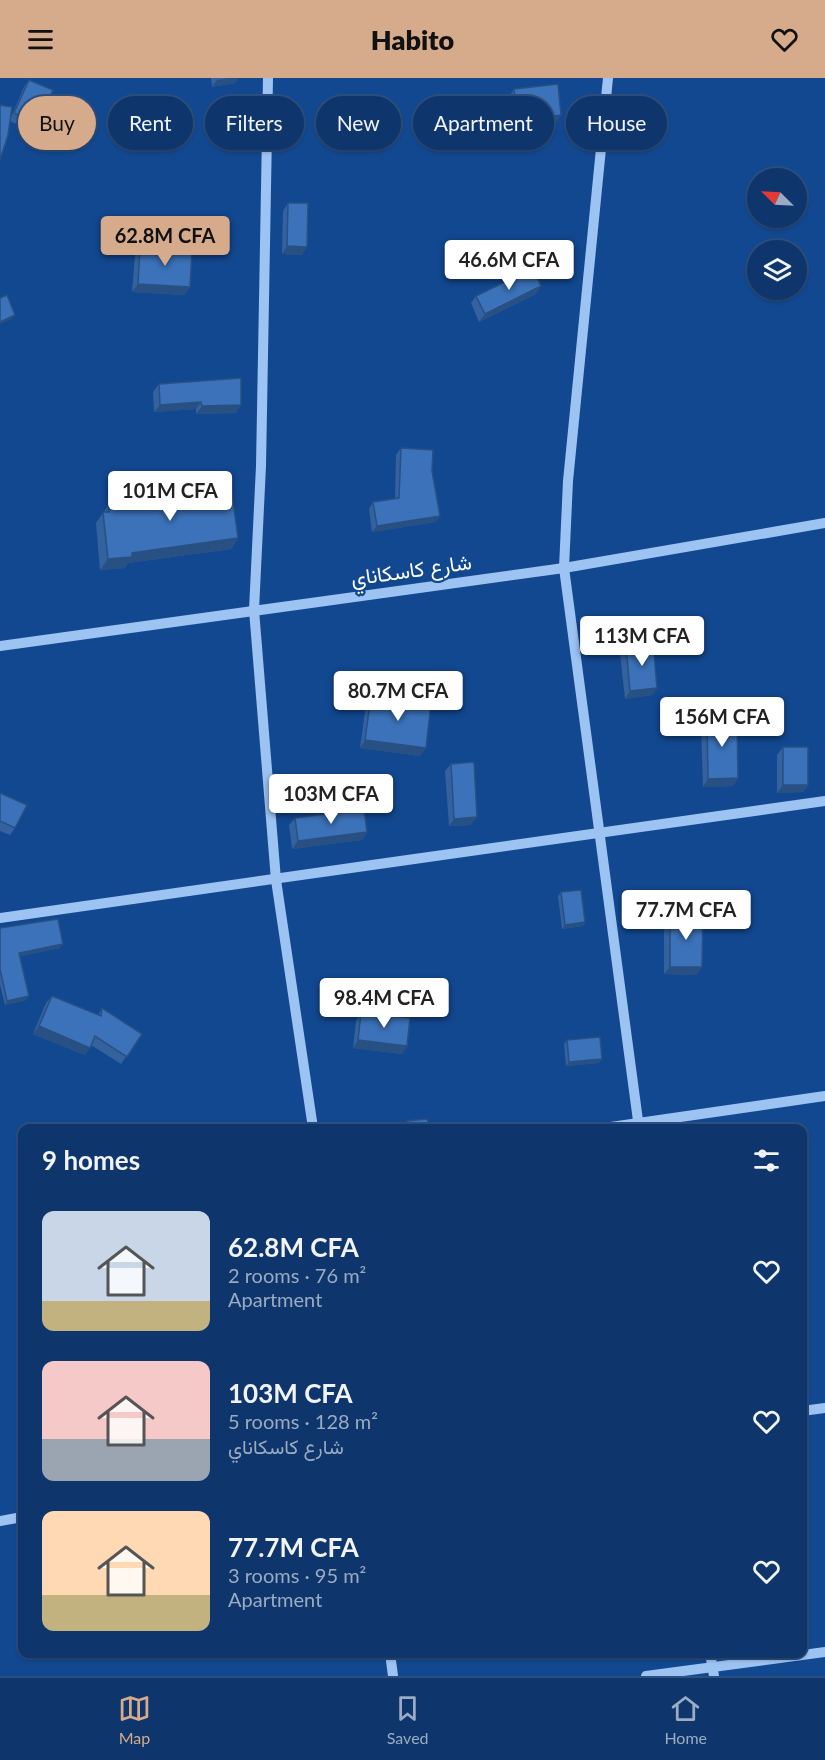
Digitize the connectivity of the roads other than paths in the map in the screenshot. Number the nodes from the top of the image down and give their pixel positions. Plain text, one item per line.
1 (268, 78) edge
2 (608, 78) edge
3 (825, 523) edge
4 (564, 568) junction
5 (254, 610) junction
6 (0, 646) edge
7 (825, 801) edge
8 (600, 831) junction
9 (276, 880) junction
10 (0, 918) edge
11 (825, 1096) edge
12 (312, 1124) edge
13 (638, 1124) edge
14 (650, 1124) edge
15 (825, 1408) edge
16 (807, 1410) edge
17 (18, 1518) edge
18 (0, 1521) edge
19 (825, 1652) edge
20 (807, 1655) edge
21 (391, 1658) edge
22 (790, 1658) edge
23 (713, 1671) edge
24 (393, 1676) edge
25 (646, 1676) edge

1 - 5 street
2 - 4 street
3 - 4 street, شارع كاسكاناي
4 - 5 street, شارع كاسكاناي
4 - 8 street
5 - 6 street, شارع كاسكاناي
5 - 9 street
7 - 8 street
8 - 9 street
8 - 13 street
9 - 10 street
9 - 12 street
11 - 14 street
15 - 16 street
17 - 18 street
19 - 20 street
21 - 24 street
22 - 23 street
23 - 25 street

